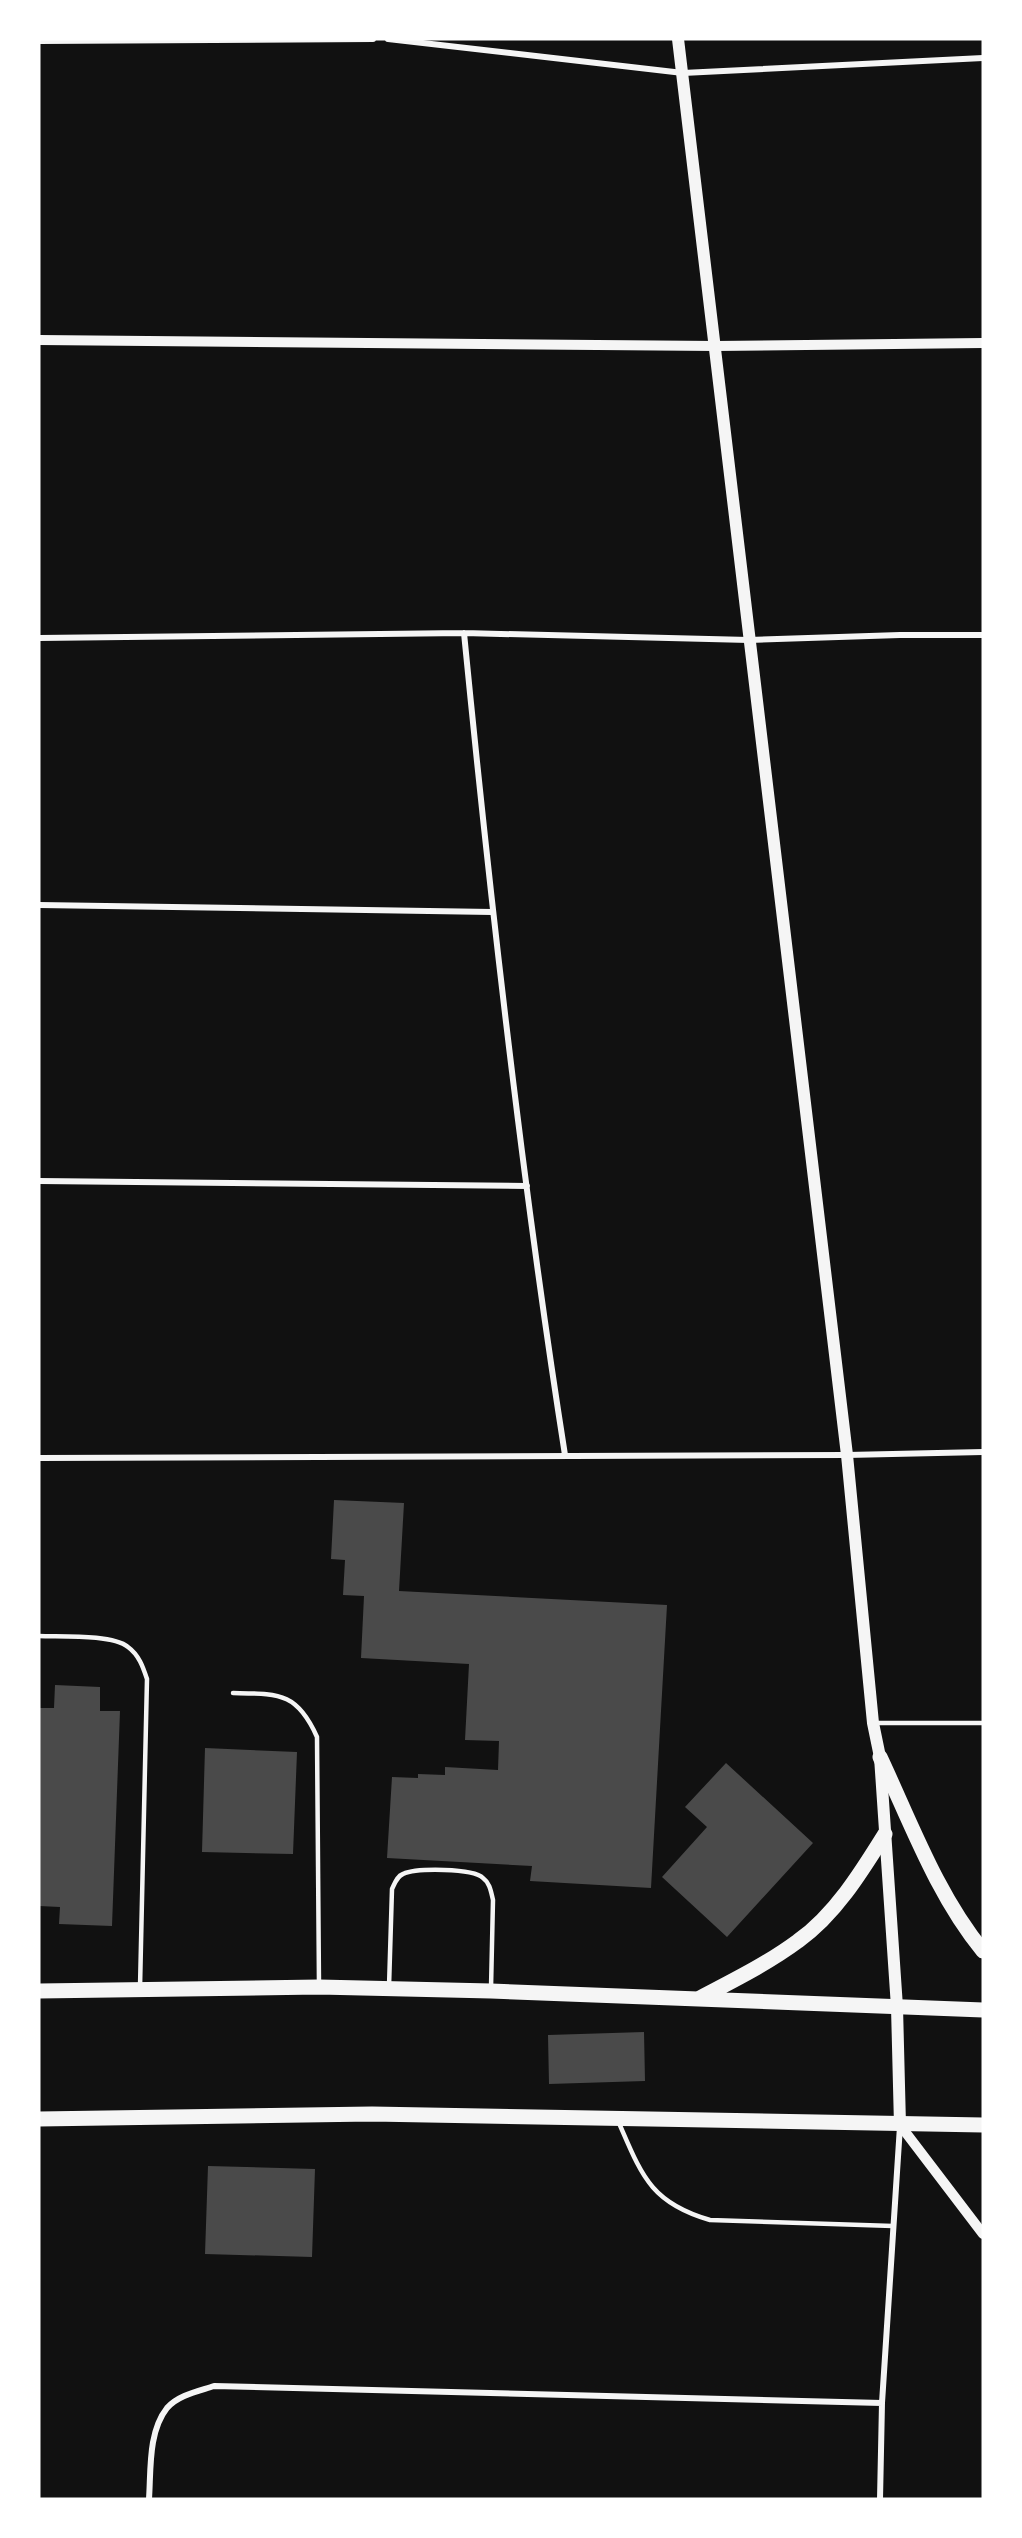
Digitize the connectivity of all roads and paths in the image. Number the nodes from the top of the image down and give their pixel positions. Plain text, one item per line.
1 (373, 39) edge
2 (388, 39) edge
3 (678, 39) edge
4 (39, 41) edge
5 (983, 58) edge
6 (683, 73) junction
7 (39, 340) edge
8 (983, 343) edge
9 (716, 346) junction
10 (464, 633) junction
11 (983, 635) edge
12 (39, 638) edge
13 (749, 640) junction
14 (39, 905) edge
15 (492, 912) junction
16 (39, 1181) edge
17 (527, 1186) junction
18 (983, 1452) edge
19 (565, 1455) junction
20 (847, 1455) junction
21 (39, 1458) edge
22 (39, 1636) edge
23 (233, 1693) dead end
24 (873, 1723) junction
25 (983, 1723) edge
26 (880, 1757) junction
27 (885, 1834) junction
28 (983, 1951) edge
29 (320, 1988) junction
30 (140, 1990) junction
31 (388, 1990) junction
32 (39, 1991) edge
33 (490, 1991) junction
34 (697, 1999) junction
35 (897, 2007) junction
36 (983, 2010) edge
37 (617, 2118) junction
38 (39, 2119) edge
39 (900, 2125) junction
40 (983, 2125) edge
41 (894, 2226) junction
42 (983, 2234) edge
43 (882, 2403) junction
44 (149, 2499) edge
45 (880, 2499) edge

1 - 4 street
2 - 6 street
3 - 6 main road
5 - 6 street
6 - 9 main road
7 - 9 street
8 - 9 street
9 - 13 main road
10 - 12 street
10 - 13 street
10 - 15 street
11 - 13 street
13 - 20 main road
14 - 15 street
15 - 17 street
16 - 17 street
17 - 19 street
18 - 20 street
19 - 20 street
19 - 21 street
20 - 24 main road
22 - 30 lane
23 - 29 lane
24 - 25 lane
24 - 26 main road
26 - 27 main road
26 - 28 main road
27 - 34 main road
27 - 35 main road
29 - 30 main road
29 - 31 main road
30 - 32 main road
31 - 33 main road
31 - 33 lane
33 - 34 main road
34 - 35 main road
35 - 36 main road
35 - 39 main road
37 - 38 main road
37 - 39 main road
37 - 41 lane
39 - 40 main road
39 - 41 street
39 - 42 street
41 - 43 street
43 - 44 street
43 - 45 street

